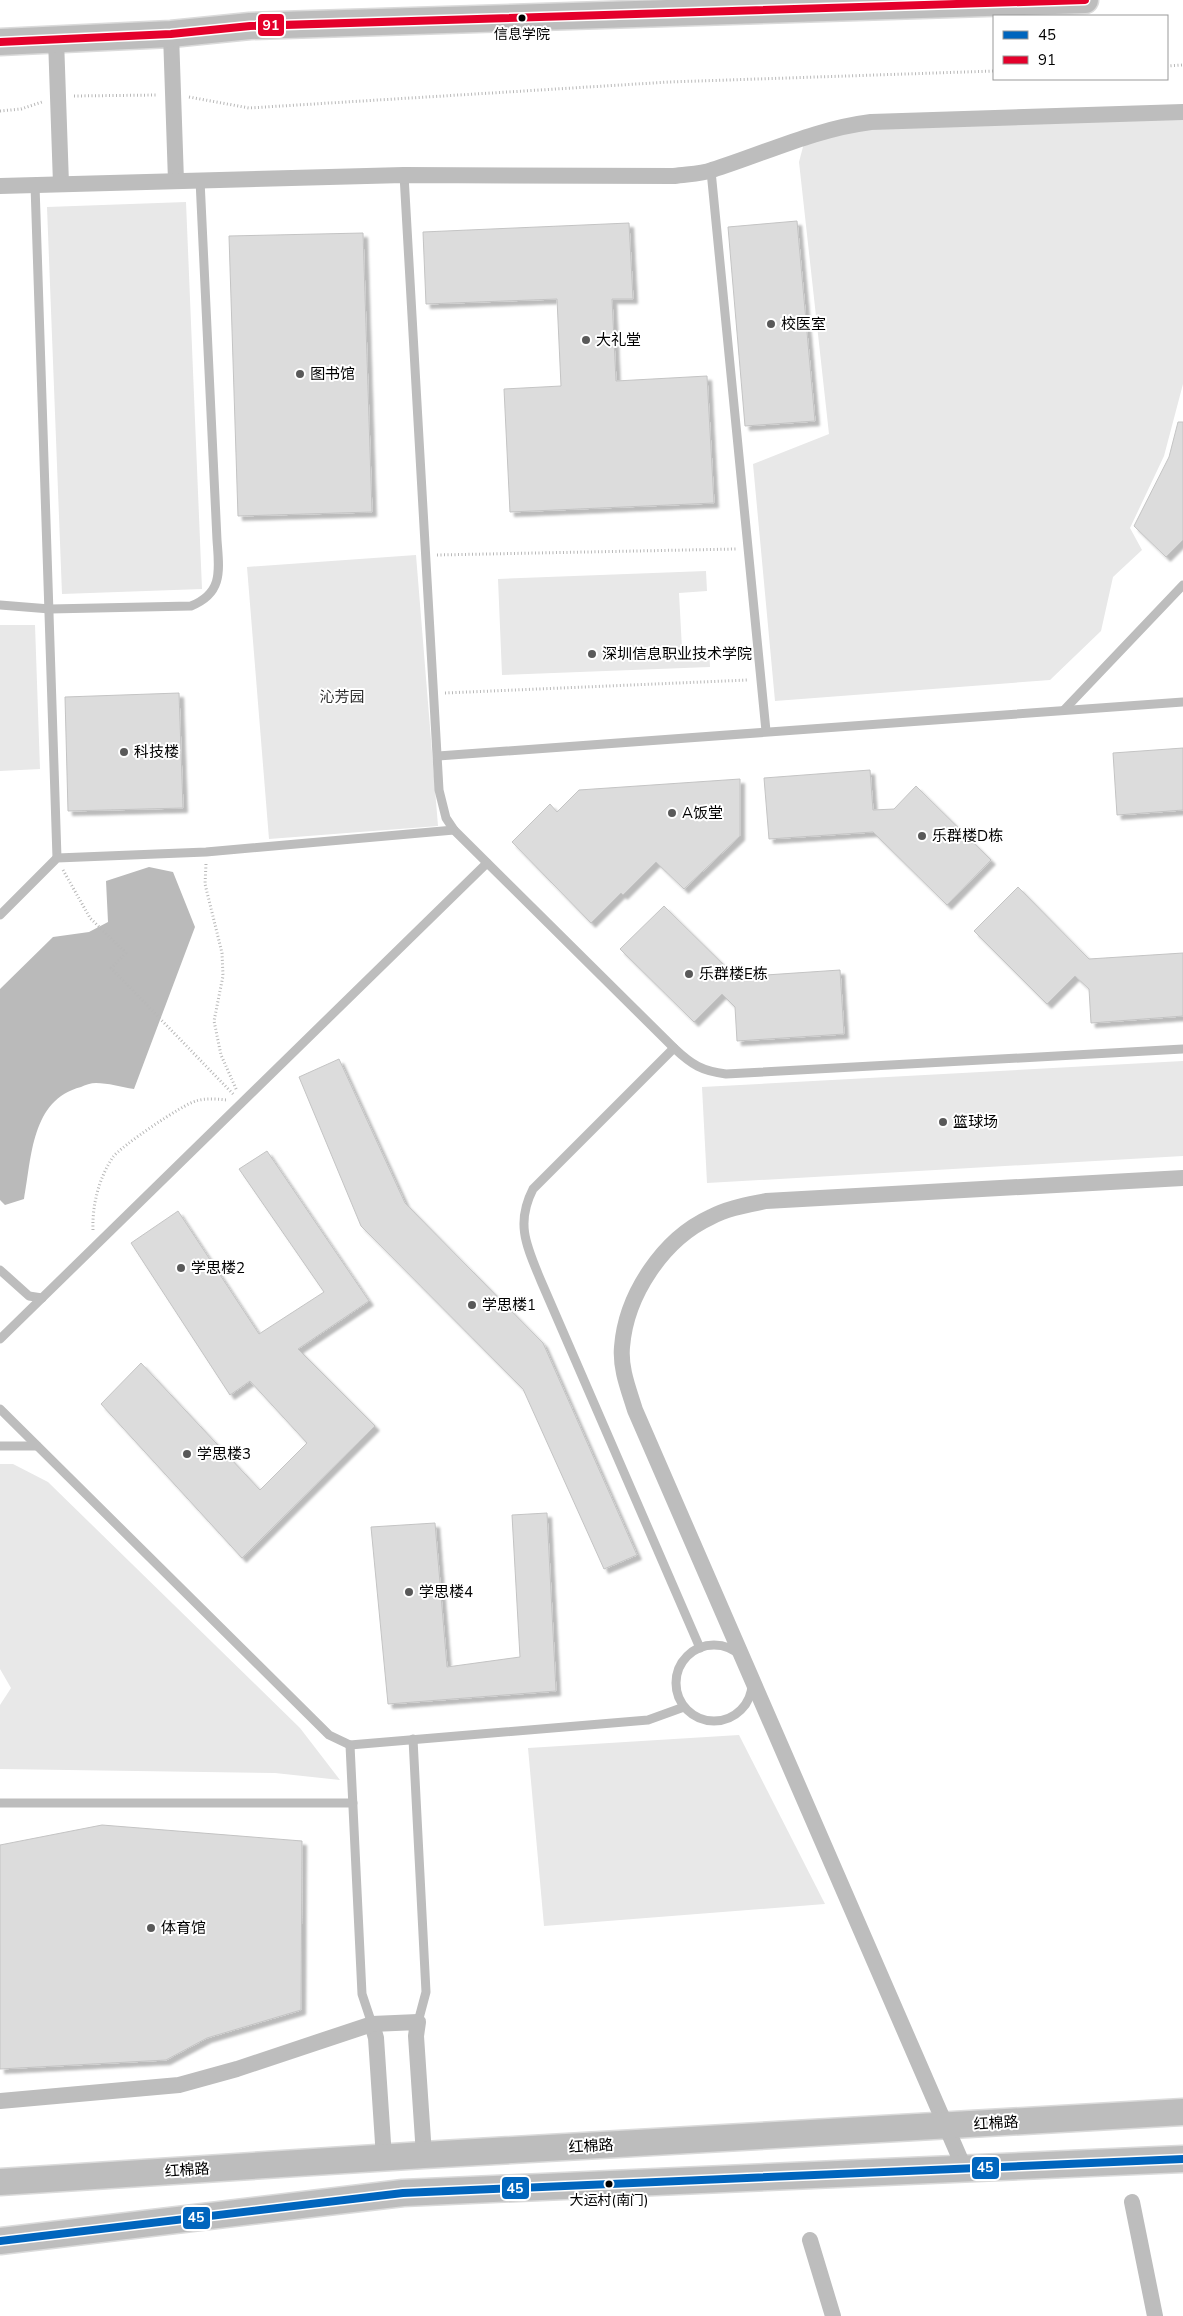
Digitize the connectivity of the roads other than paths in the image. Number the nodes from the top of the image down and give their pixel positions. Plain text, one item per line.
1 (1085, 0) edge
2 (171, 34) junction
3 (56, 39) junction
4 (0, 42) edge
5 (1183, 112) edge
6 (711, 171) junction
7 (404, 175) junction
8 (200, 180) junction
9 (176, 181) junction
10 (61, 184) junction
11 (35, 185) junction
12 (0, 186) edge
13 (1183, 585) edge
14 (0, 606) edge
15 (50, 609) junction
16 (1183, 702) edge
17 (1064, 710) junction
18 (766, 731) junction
19 (438, 756) junction
20 (454, 830) junction
21 (57, 858) junction
22 (487, 863) junction
23 (0, 915) edge
24 (674, 1048) junction
25 (1183, 1049) edge
26 (1183, 1178) edge
27 (0, 1270) edge
28 (42, 1298) junction
29 (0, 1340) edge
30 (0, 1409) edge
31 (0, 1446) edge
32 (37, 1446) junction
33 (700, 1648) junction
34 (749, 1669) junction
35 (684, 1707) junction
36 (413, 1740) junction
37 (350, 1744) junction
38 (0, 1803) edge
39 (353, 1803) junction
40 (418, 2022) junction
41 (372, 2024) junction
42 (0, 2101) edge
43 (1183, 2112) edge
44 (947, 2125) junction
45 (424, 2155) junction
46 (384, 2158) junction
47 (1183, 2159) edge
48 (965, 2170) junction
49 (0, 2182) edge
50 (1132, 2202) dead end
51 (810, 2240) dead end
52 (0, 2241) edge
53 (833, 2316) edge
54 (1155, 2316) edge

1 - 2 main road
2 - 3 main road
2 - 9 street
3 - 4 main road
3 - 10 street
5 - 6 street
6 - 7 street
6 - 18 lane
7 - 8 street
7 - 19 lane
8 - 9 street
8 - 15 lane
9 - 10 street
10 - 11 street
11 - 12 street
11 - 15 lane
13 - 17 lane
14 - 15 lane
15 - 21 lane
16 - 17 lane
17 - 18 lane
18 - 19 lane
19 - 20 lane
20 - 21 lane
20 - 22 lane
21 - 23 lane
22 - 24 lane
22 - 28 lane
24 - 25 lane
24 - 33 lane
26 - 34 street
27 - 28 lane
28 - 29 lane
30 - 32 lane
31 - 32 lane
32 - 37 lane
33 - 34 lane
33 - 35 lane
34 - 35 lane
34 - 44 street
35 - 36 lane
36 - 37 lane
36 - 40 lane
37 - 39 lane
38 - 39 lane
39 - 41 lane
40 - 41 street
40 - 45 street
41 - 42 street
41 - 46 street
43 - 44 main road, 红棉路
44 - 45 main road, 红棉路
44 - 48 street
45 - 46 main road, 红棉路
46 - 49 main road, 红棉路
47 - 48 main road
48 - 52 main road
50 - 54 street
51 - 53 street

